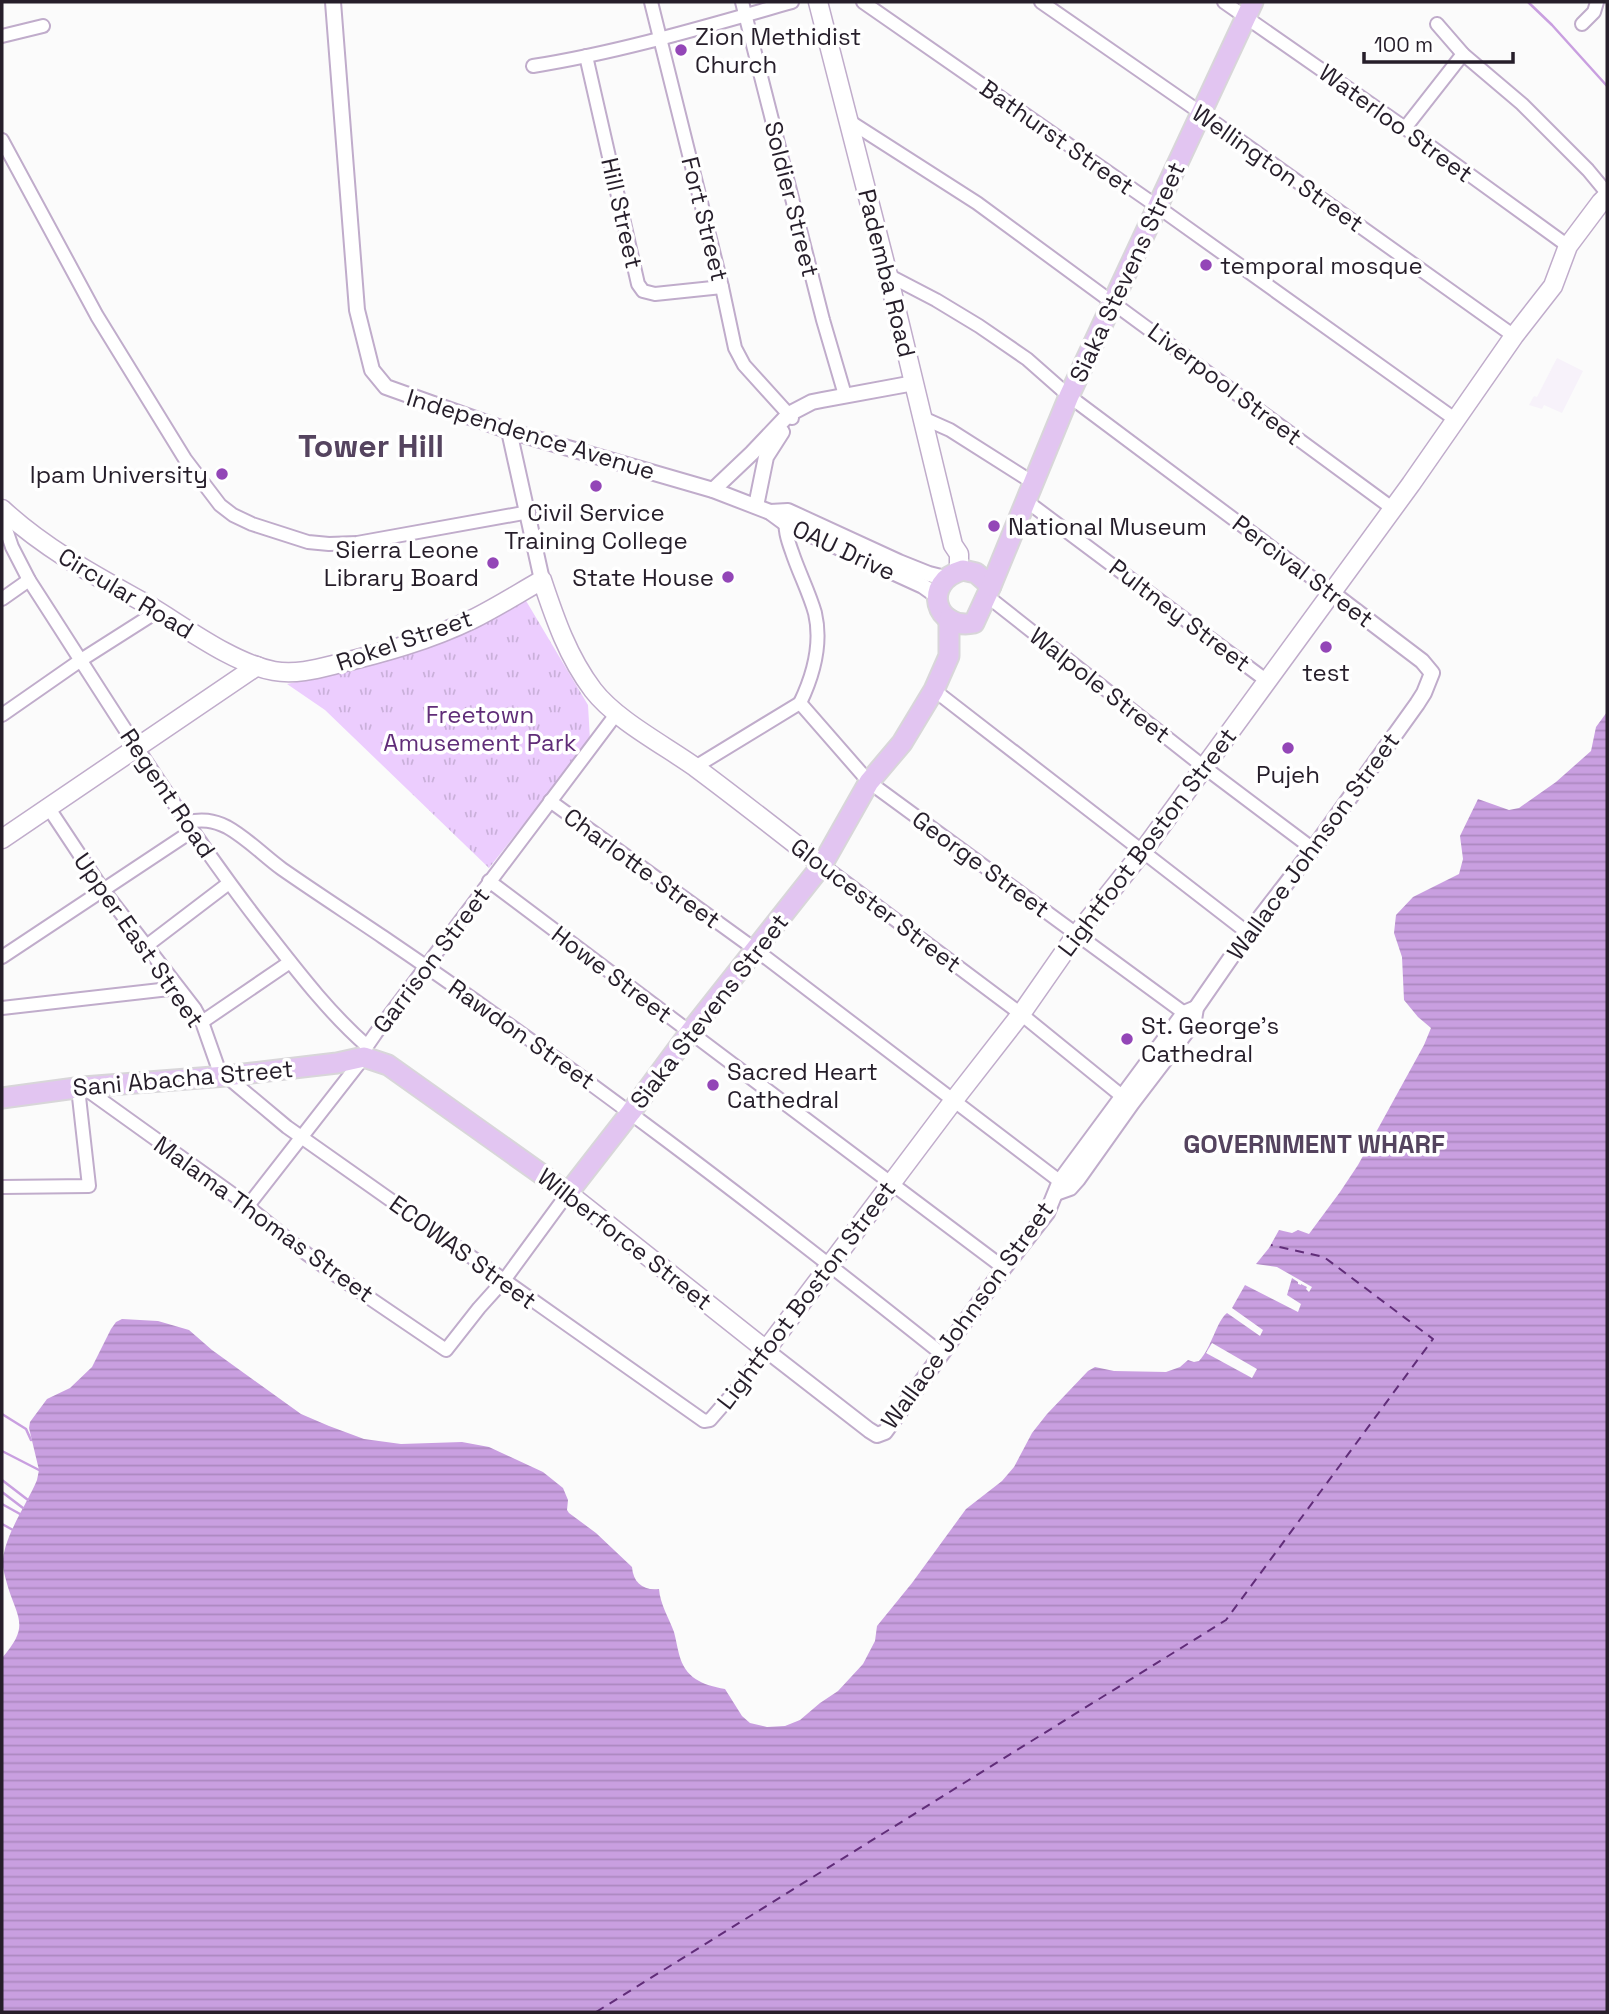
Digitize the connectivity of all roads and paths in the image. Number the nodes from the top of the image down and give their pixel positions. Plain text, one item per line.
1 (333, 2) edge
2 (651, 2) edge
3 (742, 2) edge
4 (792, 2) edge
5 (818, 2) edge
6 (863, 2) edge
7 (1041, 2) edge
8 (1224, 2) edge
9 (1597, 2) edge
10 (1250, 9) edge
11 (746, 15) junction
12 (1437, 24) dead end
13 (1582, 24) dead end
14 (43, 26) dead end
15 (2, 36) edge
16 (660, 38) junction
17 (1463, 54) junction
18 (586, 56) junction
19 (533, 66) dead end
20 (1201, 113) junction
21 (849, 121) junction
22 (1405, 128) junction
23 (2, 140) edge
24 (1607, 194) edge
25 (1158, 207) junction
26 (1568, 246) junction
27 (888, 275) junction
28 (722, 287) junction
29 (1112, 301) junction
30 (1514, 336) junction
31 (914, 383) junction
32 (845, 395) junction
33 (1069, 396) junction
34 (792, 414) junction
35 (923, 418) junction
36 (1455, 420) junction
37 (509, 431) junction
38 (713, 490) junction
39 (1029, 491) junction
40 (756, 506) junction
41 (1392, 508) junction
42 (2, 509) edge
43 (529, 512) junction
44 (770, 512) joint
45 (786, 517) junction
46 (2, 518) edge
47 (1008, 545) junction
48 (957, 578) junction
49 (29, 580) junction
50 (542, 580) junction
51 (989, 591) junction
52 (1331, 592) junction
53 (2, 599) edge
54 (158, 611) junction
55 (949, 620) junction
56 (974, 623) junction
57 (949, 656) junction
58 (81, 660) junction
59 (257, 666) junction
60 (1267, 681) junction
61 (1429, 684) joint
62 (934, 690) junction
63 (800, 703) junction
64 (617, 713) junction
65 (2, 715) edge
66 (138, 748) junction
67 (695, 767) junction
68 (1204, 767) junction
69 (869, 782) junction
70 (551, 802) junction
71 (48, 807) junction
72 (189, 827) junction
73 (2, 839) edge
74 (1313, 849) junction
75 (1143, 851) junction
76 (822, 865) junction
77 (489, 881) junction
78 (229, 883) junction
79 (103, 890) junction
80 (1248, 933) junction
81 (1076, 934) junction
82 (145, 947) junction
83 (756, 950) junction
84 (2, 957) edge
85 (290, 962) junction
86 (426, 967) junction
87 (178, 988) junction
88 (2, 1008) edge
89 (1021, 1014) junction
90 (1191, 1014) junction
91 (202, 1022) junction
92 (690, 1032) junction
93 (366, 1052) junction
94 (224, 1076) junction
95 (80, 1087) junction
96 (2, 1098) edge
97 (954, 1100) junction
98 (1127, 1100) junction
99 (631, 1112) junction
100 (302, 1138) junction
101 (890, 1184) junction
102 (2, 1187) edge
103 (1062, 1188) junction
104 (568, 1193) junction
105 (247, 1207) junction
106 (830, 1264) junction
107 (1004, 1268) junction
108 (505, 1279) junction
109 (446, 1350) joint
110 (766, 1350) junction
111 (942, 1354) junction
112 (704, 1422) joint
113 (877, 1435) joint

1 - 37 street, Independence Avenue
2 - 16 street, Fort Street
3 - 11 street, Soldier Street
4 - 11 street
5 - 21 main road, Pademba Road
6 - 25 street, Bathurst Street
7 - 20 street, Wellington Street
8 - 10 street, Waterloo Street
9 - 13 street
10 - 20 main road, Siaka Stevens Street
10 - 22 street, Waterloo Street
11 - 16 street
11 - 32 street, Soldier Street
12 - 17 street
14 - 15 street
16 - 18 street
16 - 28 street, Fort Street
17 - 22 street
17 - 24 street
18 - 19 street
18 - 28 street, Hill Street
20 - 25 main road, Siaka Stevens Street
20 - 30 street, Wellington Street
21 - 27 main road, Pademba Road
21 - 29 street, Liverpool Street
22 - 26 street, Waterloo Street
23 - 43 street
24 - 26 main road, Lightfoot Boston Street
25 - 29 main road, Siaka Stevens Street
25 - 36 street, Bathurst Street
26 - 30 main road, Lightfoot Boston Street
27 - 31 main road, Pademba Road
27 - 33 street, Percival Street
28 - 34 street, Fort Street
29 - 33 main road, Siaka Stevens Street
29 - 41 street, Liverpool Street
30 - 36 main road, Lightfoot Boston Street
31 - 32 street
31 - 35 main road, Pademba Road
32 - 34 street
33 - 39 main road, Siaka Stevens Street
33 - 52 street, Percival Street
34 - 38 street
34 - 40 street
35 - 39 street, Pultney Street
35 - 48 main road, Pademba Road
36 - 41 main road, Lightfoot Boston Street
37 - 38 street, Independence Avenue
37 - 43 street
38 - 40 street, Independence Avenue
39 - 47 main road, Siaka Stevens Street
39 - 60 street, Pultney Street
40 - 44 street, Independence Avenue
41 - 52 main road, Lightfoot Boston Street
42 - 54 main road, Circular Road
43 - 50 street
44 - 45 street, OAU Drive
45 - 48 street, OAU Drive
45 - 63 street
46 - 49 street, Regent Road
47 - 48 main road, Siaka Stevens Street
47 - 51 main road, Siaka Stevens Street
48 - 51 main road
48 - 55 main road
49 - 53 street
49 - 58 street, Regent Road
50 - 59 main road, Rokel Street
50 - 64 main road, Gloucester Street
51 - 56 main road, Siaka Stevens Street
51 - 68 street, Walpole Street
52 - 60 main road, Lightfoot Boston Street
52 - 61 street, Percival Street
54 - 58 street
54 - 59 main road, Circular Road
55 - 56 main road
55 - 57 main road, Siaka Stevens Street
56 - 57 main road, Siaka Stevens Street
57 - 62 main road, Siaka Stevens Street
58 - 65 street
58 - 66 street, Regent Road
59 - 66 main road
60 - 68 main road, Lightfoot Boston Street
61 - 74 street, Wallace Johnson Street
62 - 69 main road, Siaka Stevens Street
62 - 75 street
63 - 67 street
63 - 69 street, George Street
64 - 67 main road, Gloucester Street
64 - 70 street, Garrison Street
66 - 71 main road
66 - 72 street, Regent Road
67 - 76 main road, Gloucester Street
68 - 74 street, Walpole Street
68 - 75 main road, Lightfoot Boston Street
69 - 76 main road, Siaka Stevens Street
69 - 81 street, George Street
70 - 77 street, Garrison Street
70 - 83 street, Charlotte Street
71 - 73 main road
71 - 79 street, Upper East Street
72 - 78 street, Regent Road
72 - 79 street
72 - 86 street, Rawdon Street
74 - 80 street, Wallace Johnson Street
75 - 80 street
75 - 81 main road, Lightfoot Boston Street
76 - 83 main road, Siaka Stevens Street
76 - 89 street, Gloucester Street
77 - 86 street, Garrison Street
77 - 92 street, Howe Street
78 - 82 street
78 - 85 street, Regent Road
79 - 82 street, Upper East Street
79 - 84 street
80 - 90 street, Wallace Johnson Street
81 - 89 main road, Lightfoot Boston Street
81 - 90 street, George Street
82 - 87 street, Upper East Street
83 - 92 main road, Siaka Stevens Street
83 - 97 street, Charlotte Street
85 - 91 street
85 - 93 street, Regent Road
86 - 93 street, Garrison Street
86 - 99 street, Rawdon Street
87 - 88 street
87 - 91 street, Upper East Street
89 - 97 main road, Lightfoot Boston Street
89 - 98 street, Gloucester Street
90 - 98 street, Wallace Johnson Street
91 - 94 street, Upper East Street
92 - 99 main road, Siaka Stevens Street
92 - 101 street, Howe Street
93 - 94 main road, Sani Abacha Street
93 - 100 street, Garrison Street
93 - 104 main road, Wilberforce Street
94 - 95 main road, Sani Abacha Street
94 - 100 street, ECOWAS Street
95 - 96 main road, Sani Abacha Street
95 - 102 street
95 - 105 street, Malama Thomas Street
97 - 101 main road, Lightfoot Boston Street
97 - 103 street, Charlotte Street
98 - 103 street, Wallace Johnson Street
99 - 104 main road, Siaka Stevens Street
99 - 106 street, Rawdon Street
100 - 105 street, Garrison Street
100 - 108 street, ECOWAS Street
101 - 106 main road, Lightfoot Boston Street
101 - 107 street, Howe Street
103 - 107 street, Wallace Johnson Street
104 - 108 street, Siaka Stevens Street
104 - 110 main road, Wilberforce Street
105 - 109 street, Malama Thomas Street
106 - 110 main road, Lightfoot Boston Street
106 - 111 street, Rawdon Street
107 - 111 street, Wallace Johnson Street
108 - 109 street, Siaka Stevens Street
108 - 112 street, ECOWAS Street
110 - 112 street, Lightfoot Boston Street
110 - 113 street, Wilberforce Street
111 - 113 street, Wallace Johnson Street

